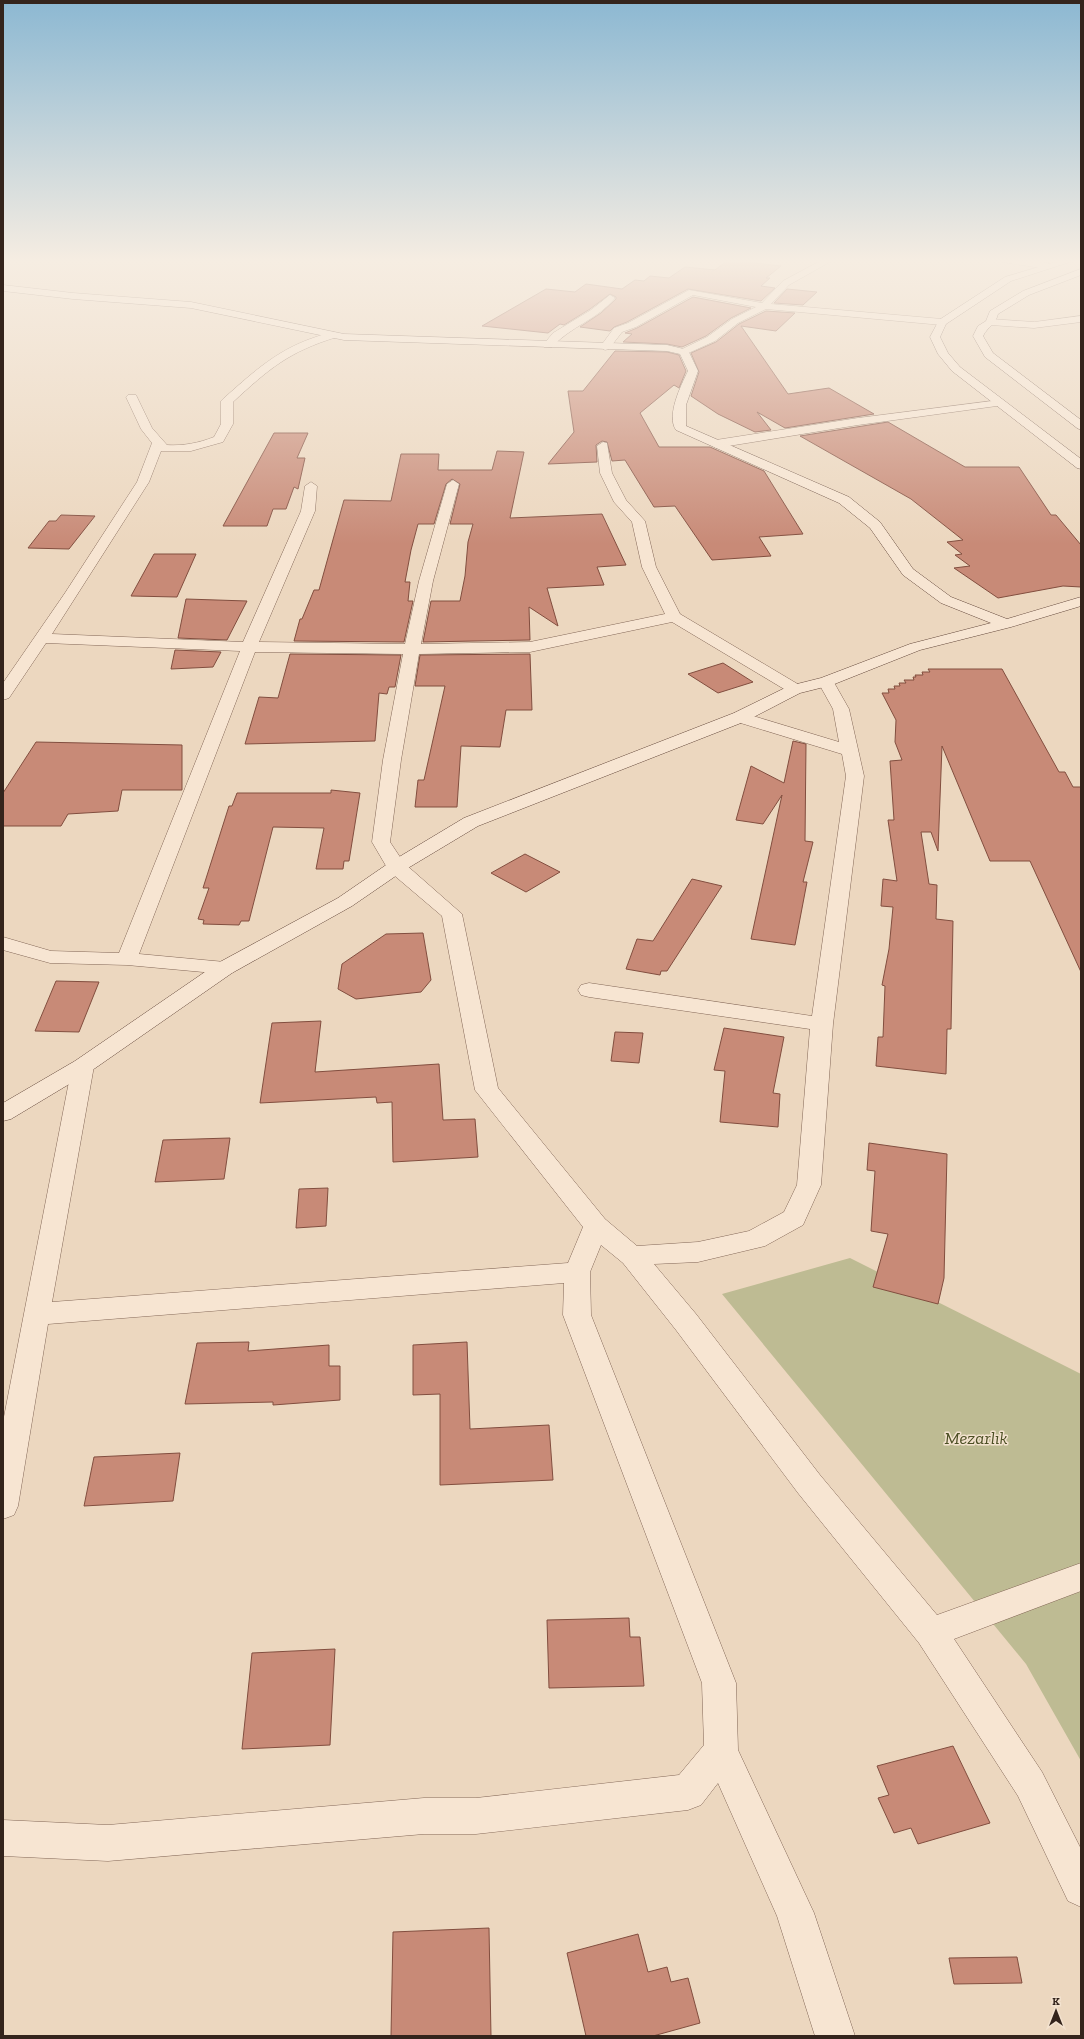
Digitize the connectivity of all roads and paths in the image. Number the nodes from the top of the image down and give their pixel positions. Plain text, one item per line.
1 (284, 354) edge
2 (685, 354) edge
3 (943, 354) edge
4 (989, 354) edge
5 (132, 397) dead end
6 (1000, 403) junction
7 (1081, 426) edge
8 (158, 443) junction
9 (716, 444) junction
10 (604, 446) dead end
11 (1081, 465) edge
12 (453, 484) dead end
13 (311, 486) dead end
14 (1081, 601) edge
15 (674, 617) junction
16 (1006, 624) junction
17 (42, 638) junction
18 (249, 647) junction
19 (412, 649) junction
20 (826, 682) junction
21 (795, 689) junction
22 (3, 695) edge
23 (740, 717) junction
24 (849, 751) junction
25 (396, 868) junction
26 (3, 943) edge
27 (127, 959) junction
28 (225, 968) junction
29 (589, 990) dead end
30 (822, 1024) junction
31 (83, 1066) junction
32 (3, 1113) edge
33 (596, 1226) junction
34 (632, 1256) junction
35 (577, 1272) junction
36 (36, 1314) junction
37 (3, 1506) edge
38 (1081, 1577) edge
39 (931, 1632) junction
40 (721, 1751) junction
41 (3, 1838) edge
42 (1081, 1888) edge
43 (835, 2036) edge

1 - 8 street
2 - 9 street
3 - 6 street
4 - 7 street
5 - 8 street
6 - 9 street
6 - 11 street
8 - 17 street
9 - 16 street
10 - 15 street
12 - 19 street
13 - 18 street
14 - 16 street
15 - 19 street
15 - 21 street
16 - 20 street
17 - 18 street
17 - 22 street
18 - 19 street
18 - 27 street
19 - 25 street
20 - 21 street
20 - 24 street
21 - 23 street
23 - 24 street
23 - 25 street
24 - 30 street
25 - 28 street
25 - 33 street
26 - 27 street
27 - 28 street
28 - 31 street
29 - 30 street
30 - 34 street
31 - 32 street
31 - 36 street
33 - 34 street
33 - 35 street
34 - 39 street
35 - 36 street
35 - 40 street
36 - 37 street
38 - 39 street
39 - 42 street
40 - 41 street
40 - 43 street

